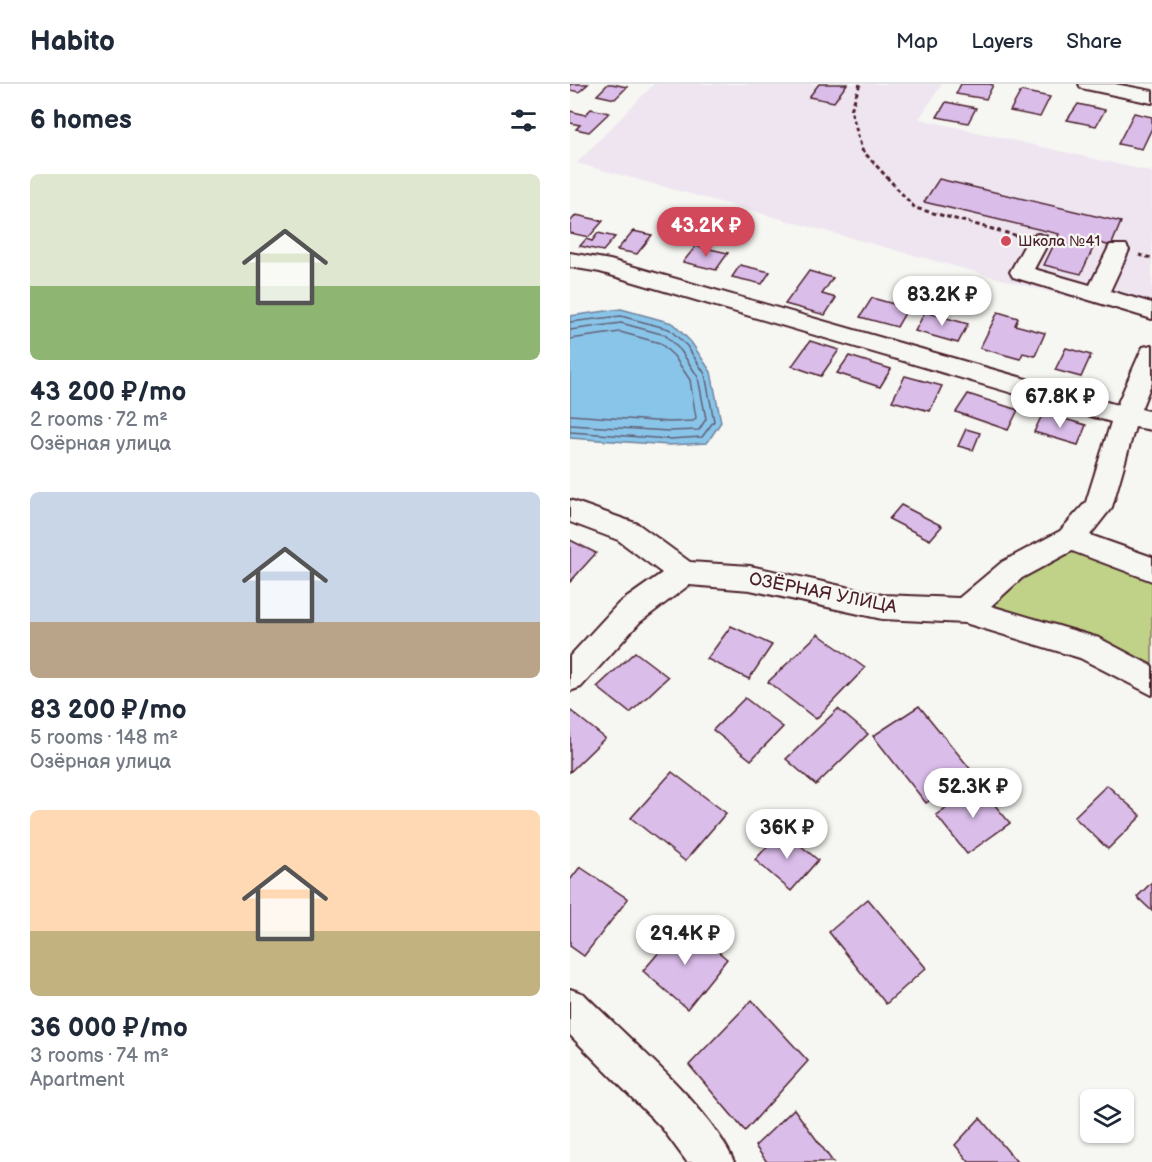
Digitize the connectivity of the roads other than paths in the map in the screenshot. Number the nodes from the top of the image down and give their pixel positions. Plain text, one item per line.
1 (1088, 84) edge
2 (1152, 97) edge
3 (1038, 241) road end
4 (1118, 250) dead end
5 (570, 260) edge
6 (1097, 294) junction
7 (1152, 310) edge
8 (1152, 352) edge
9 (1125, 416) junction
10 (1152, 421) edge
11 (570, 511) edge
12 (1070, 539) junction
13 (1152, 569) edge
14 (684, 573) junction
15 (965, 611) junction
16 (570, 677) edge
17 (1152, 681) edge
18 (570, 1008) edge
19 (714, 1162) edge

1 - 2 street
3 - 6 street
4 - 6 street
5 - 9 street
6 - 7 street
8 - 9 street
9 - 10 street
9 - 12 street
11 - 14 street
12 - 13 street
12 - 15 street
14 - 15 street, ОЗЁРНАЯ УЛИЦА
14 - 16 street
15 - 17 street, ОЗЁРНАЯ УЛИЦА
18 - 19 street

